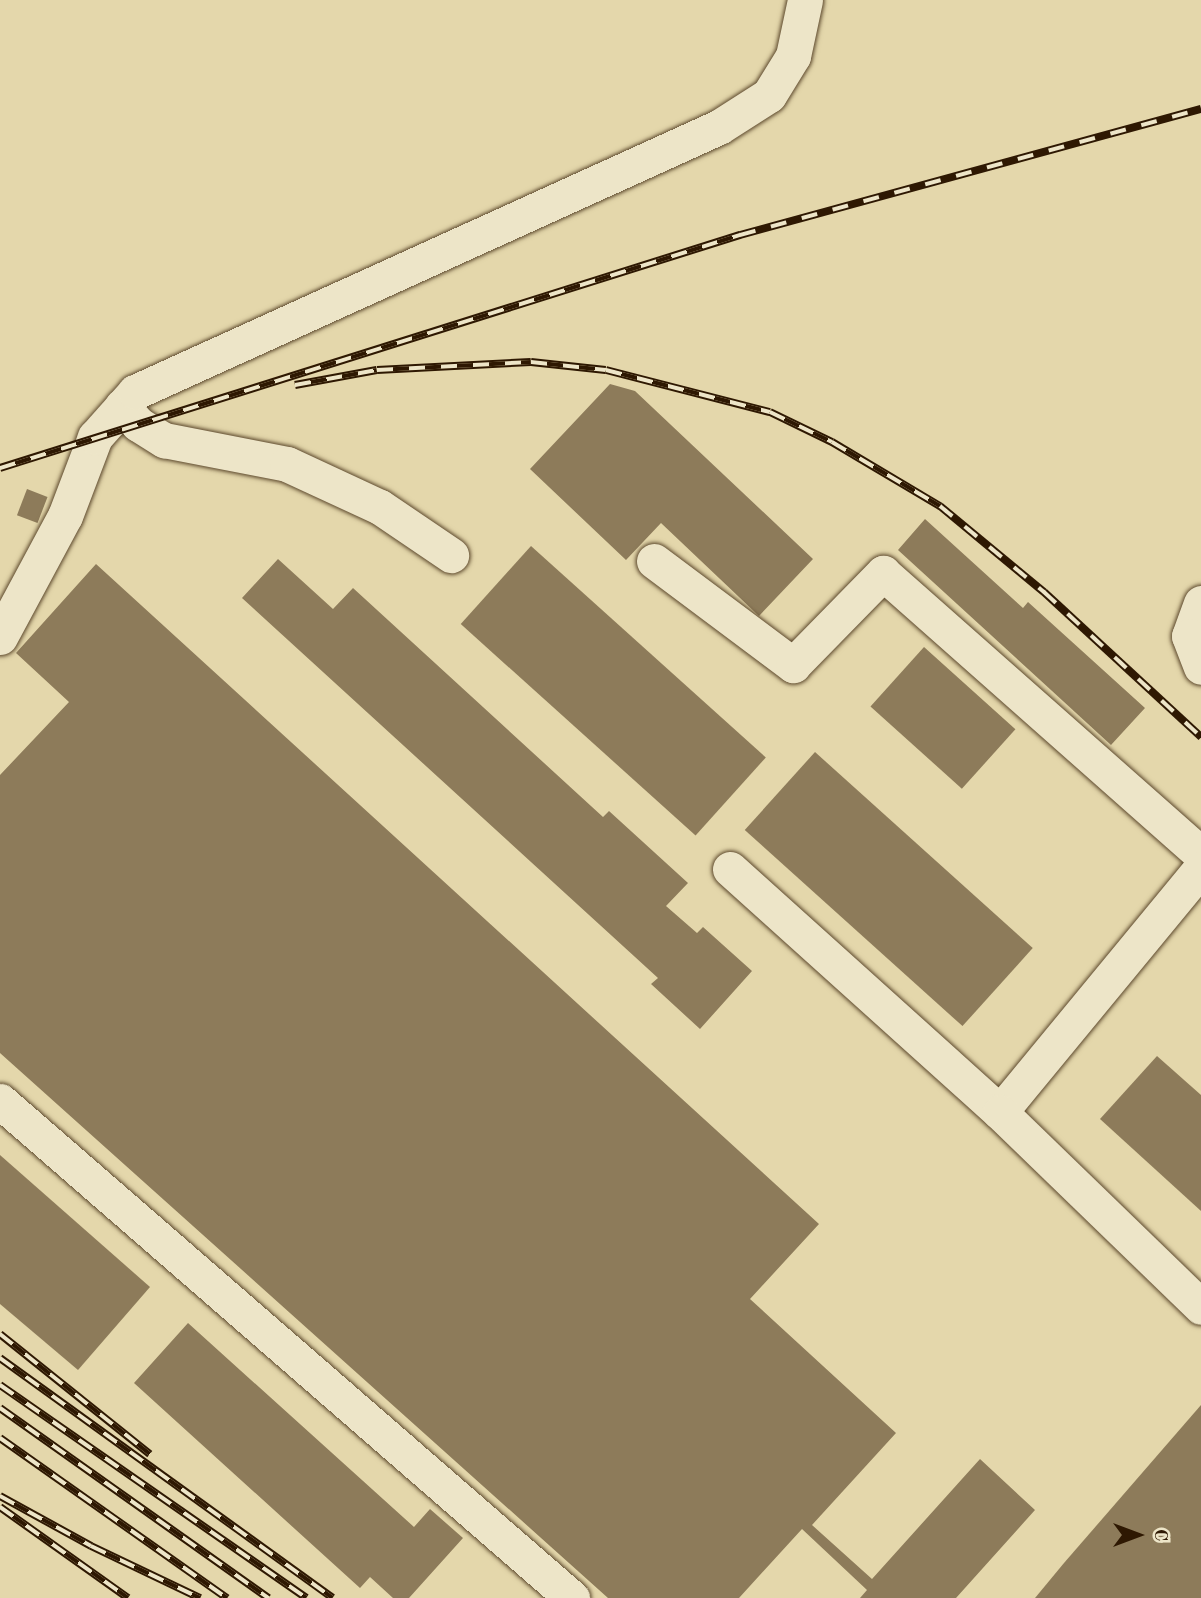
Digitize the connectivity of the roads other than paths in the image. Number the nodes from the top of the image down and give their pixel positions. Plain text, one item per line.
1 (805, 0) edge
2 (122, 406) junction
3 (451, 555) dead end
4 (654, 561) dead end
5 (1201, 603) edge
6 (0, 637) edge
7 (1201, 667) edge
8 (1201, 855) edge
9 (1201, 868) edge
10 (730, 869) dead end
11 (0, 1101) edge
12 (1000, 1112) junction
13 (1201, 1307) edge
14 (572, 1598) edge

1 - 2 lane
2 - 3 lane
2 - 6 lane
4 - 8 lane
5 - 7 lane
9 - 12 lane
10 - 12 lane
11 - 14 lane
12 - 13 lane

